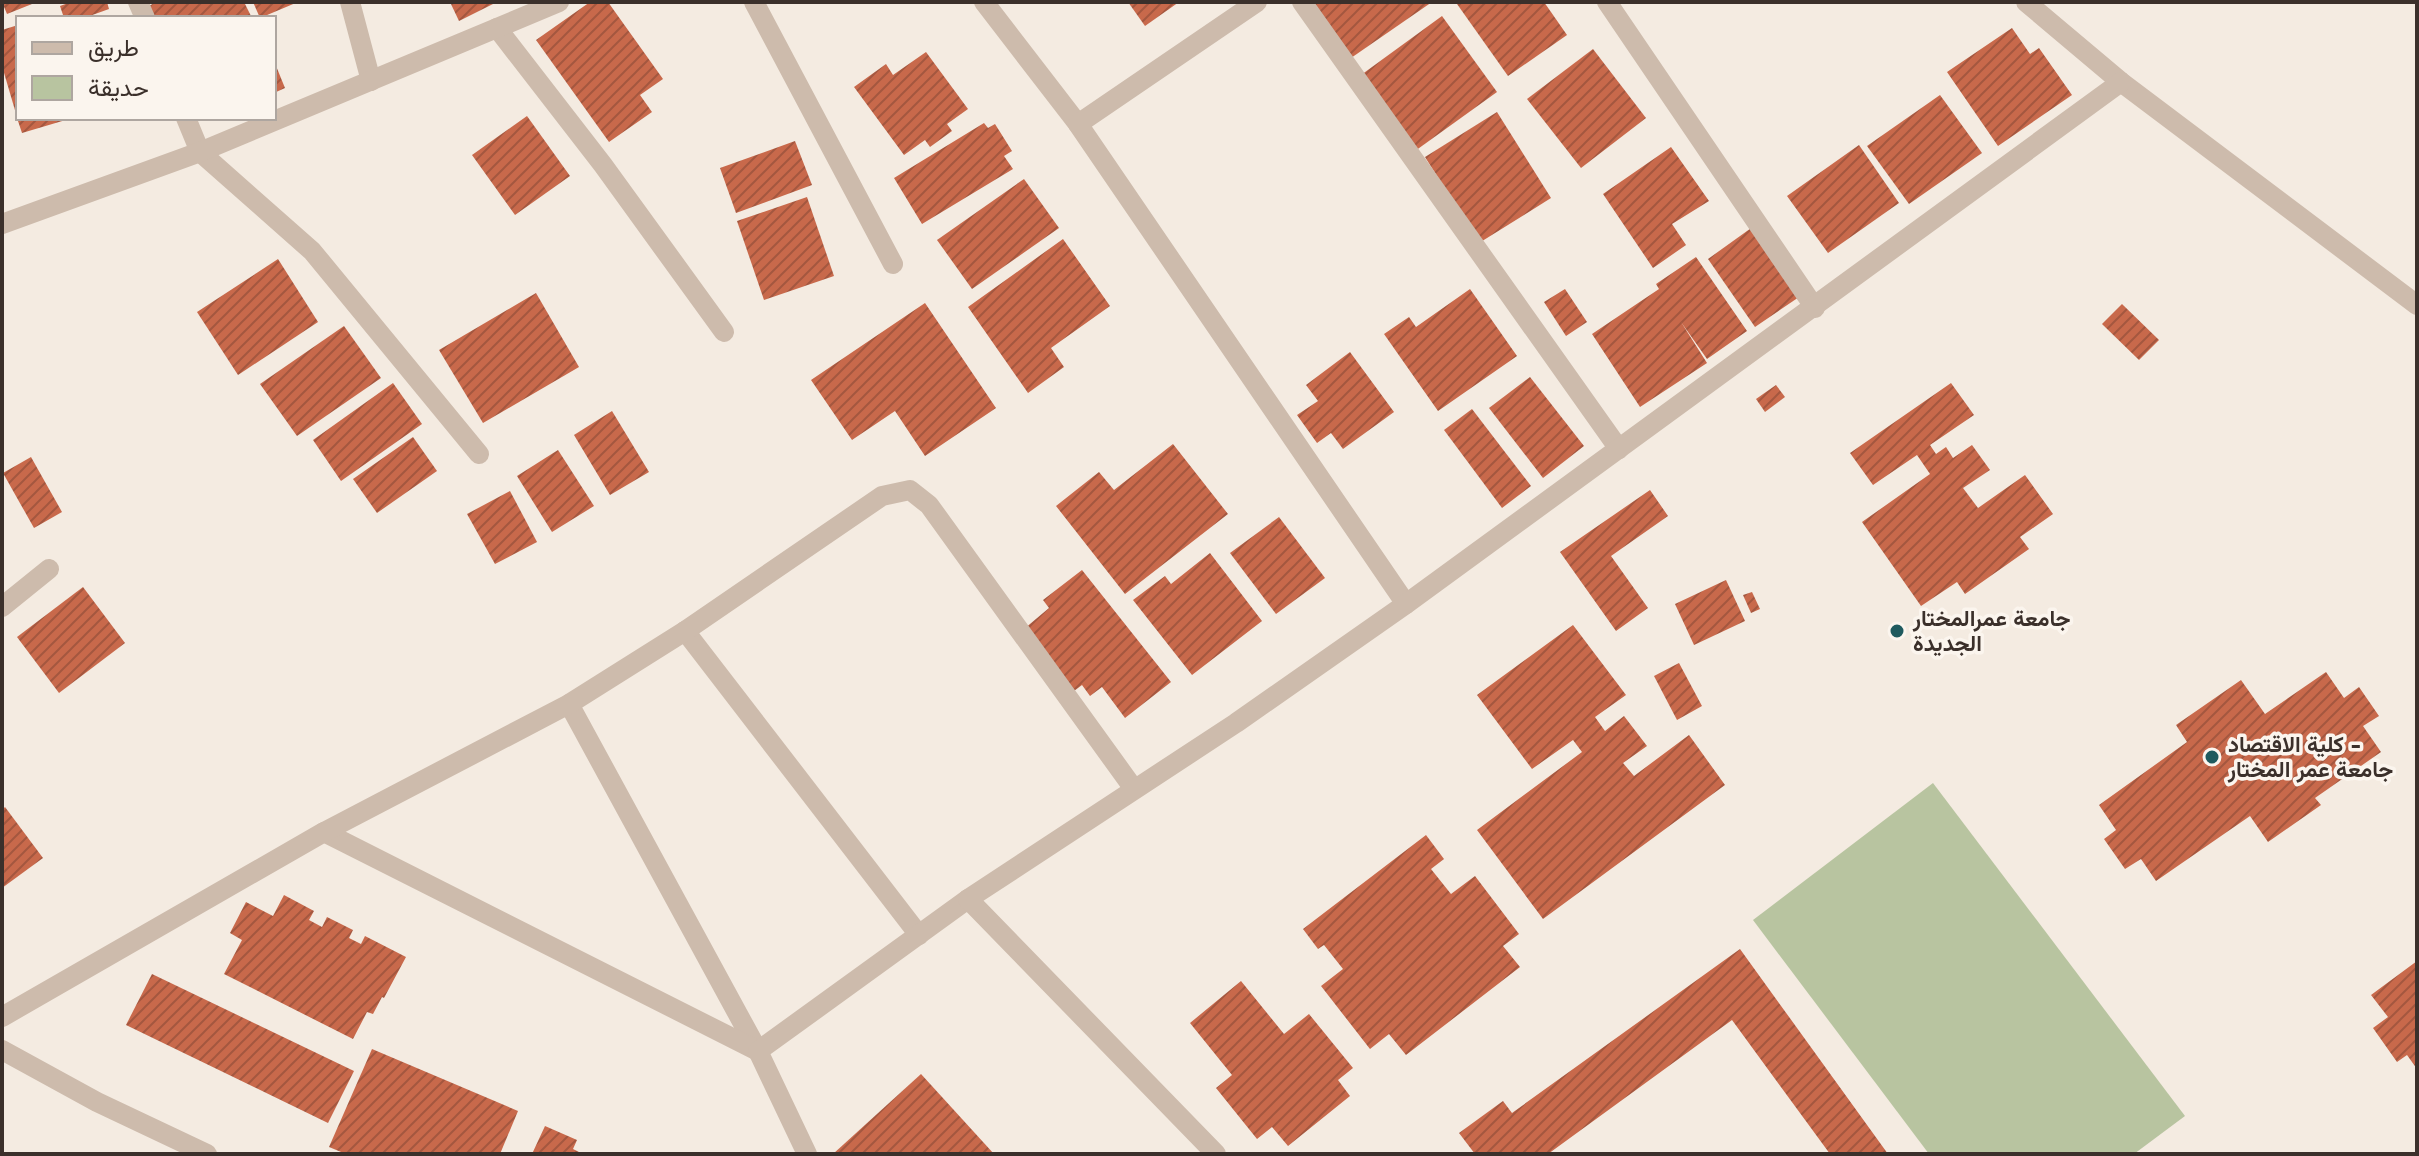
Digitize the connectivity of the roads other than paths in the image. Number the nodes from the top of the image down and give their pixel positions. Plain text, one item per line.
1 (350, 2) edge
2 (559, 2) edge
3 (754, 2) edge
4 (984, 2) edge
5 (1257, 2) edge
6 (1302, 2) edge
7 (1607, 2) edge
8 (2026, 2) edge
9 (497, 28) junction
10 (371, 81) junction
11 (2121, 82) junction
12 (187, 120) edge
13 (1078, 124) junction
14 (200, 152) junction
15 (2, 224) edge
16 (893, 264) dead end
17 (2417, 305) edge
18 (1815, 308) junction
19 (724, 332) dead end
20 (1619, 449) junction
21 (479, 454) dead end
22 (49, 569) dead end
23 (1406, 604) junction
24 (2, 607) edge
25 (685, 631) junction
26 (569, 704) junction
27 (1134, 789) junction
28 (324, 832) junction
29 (968, 899) junction
30 (919, 935) junction
31 (2, 1017) edge
32 (2, 1050) edge
33 (758, 1051) junction
34 (207, 1154) edge
35 (807, 1154) edge
36 (1216, 1154) edge

1 - 10 street
2 - 9 street
3 - 16 street
4 - 13 street
5 - 13 street
6 - 20 street
7 - 18 street
8 - 11 street
9 - 10 street
9 - 19 street
10 - 14 street
11 - 17 street
11 - 18 street
12 - 14 street
13 - 23 street
14 - 15 street
14 - 21 street
18 - 20 street
20 - 23 street
22 - 24 street
23 - 27 street
25 - 26 street
25 - 27 street
25 - 30 street
26 - 28 street
26 - 33 street
27 - 29 street
28 - 31 street
28 - 33 street
29 - 30 street
29 - 36 street
30 - 33 street
32 - 34 street
33 - 35 street

